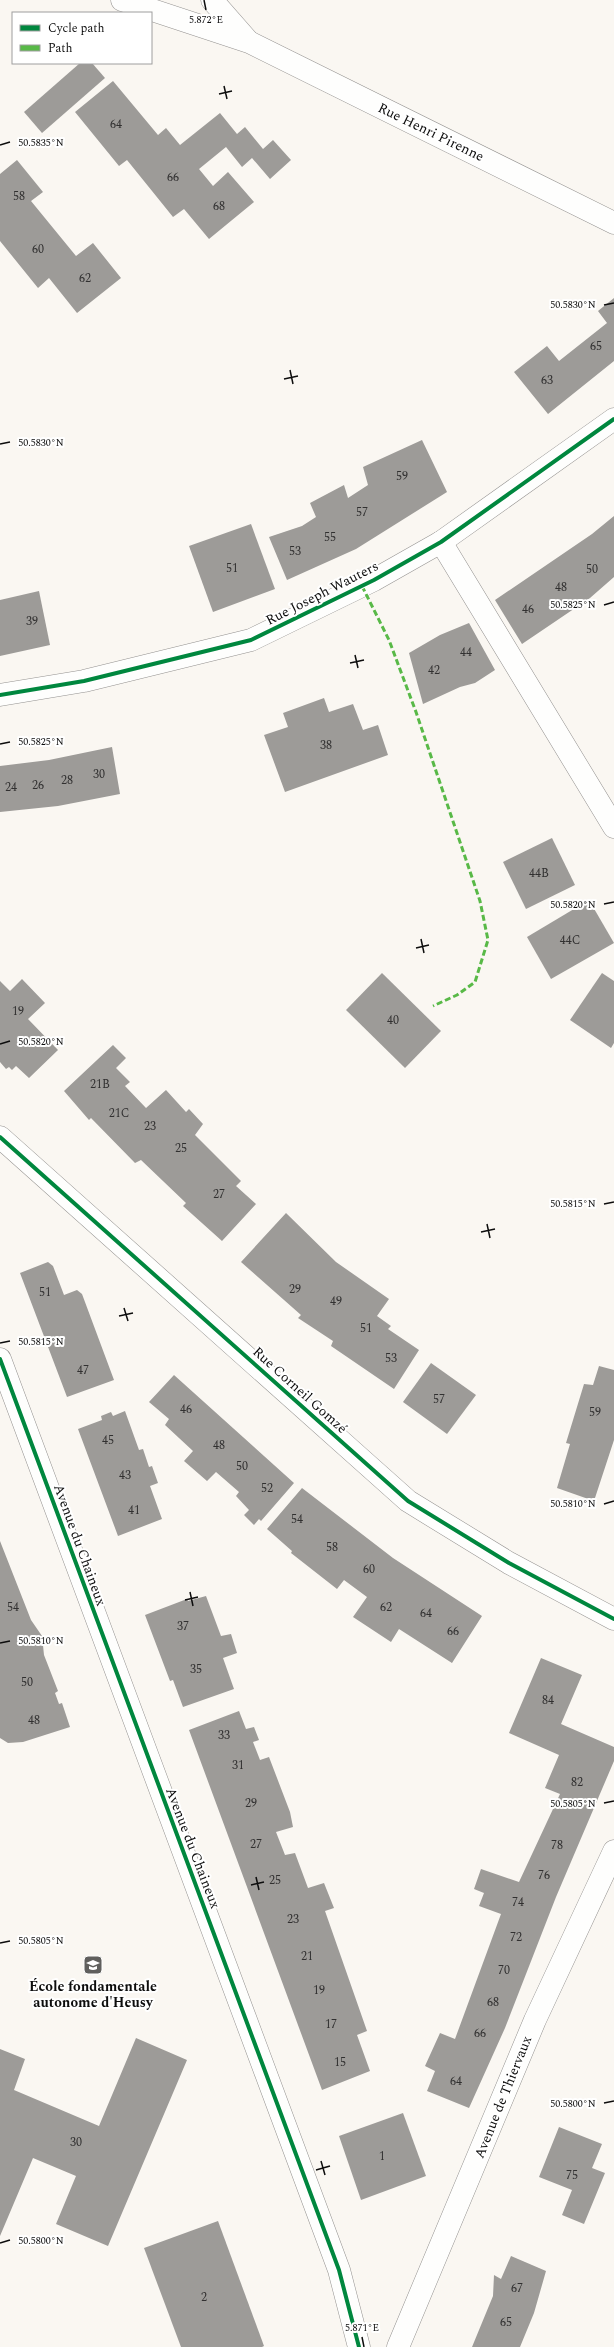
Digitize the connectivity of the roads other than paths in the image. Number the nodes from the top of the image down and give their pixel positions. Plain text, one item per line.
1 (122, 0) edge
2 (212, 0) edge
3 (249, 42) junction
4 (614, 223) edge
5 (614, 419) edge
6 (441, 542) junction
7 (0, 695) edge
8 (614, 827) edge
9 (0, 1137) edge
10 (0, 1359) edge
11 (614, 1619) edge
12 (614, 1850) edge
13 (359, 2347) edge
14 (398, 2347) edge

1 - 3 street, Rue Henri Pirenne
2 - 3 street, Rue Henri Pirenne
3 - 4 street, Rue Henri Pirenne
5 - 6 street, Rue Joseph Wauters
6 - 7 street, Rue Joseph Wauters
6 - 8 street
9 - 11 street, Rue Corneil Gomzé
10 - 13 street, Avenue du Chaineux
12 - 14 street, Avenue de Thiervaux

